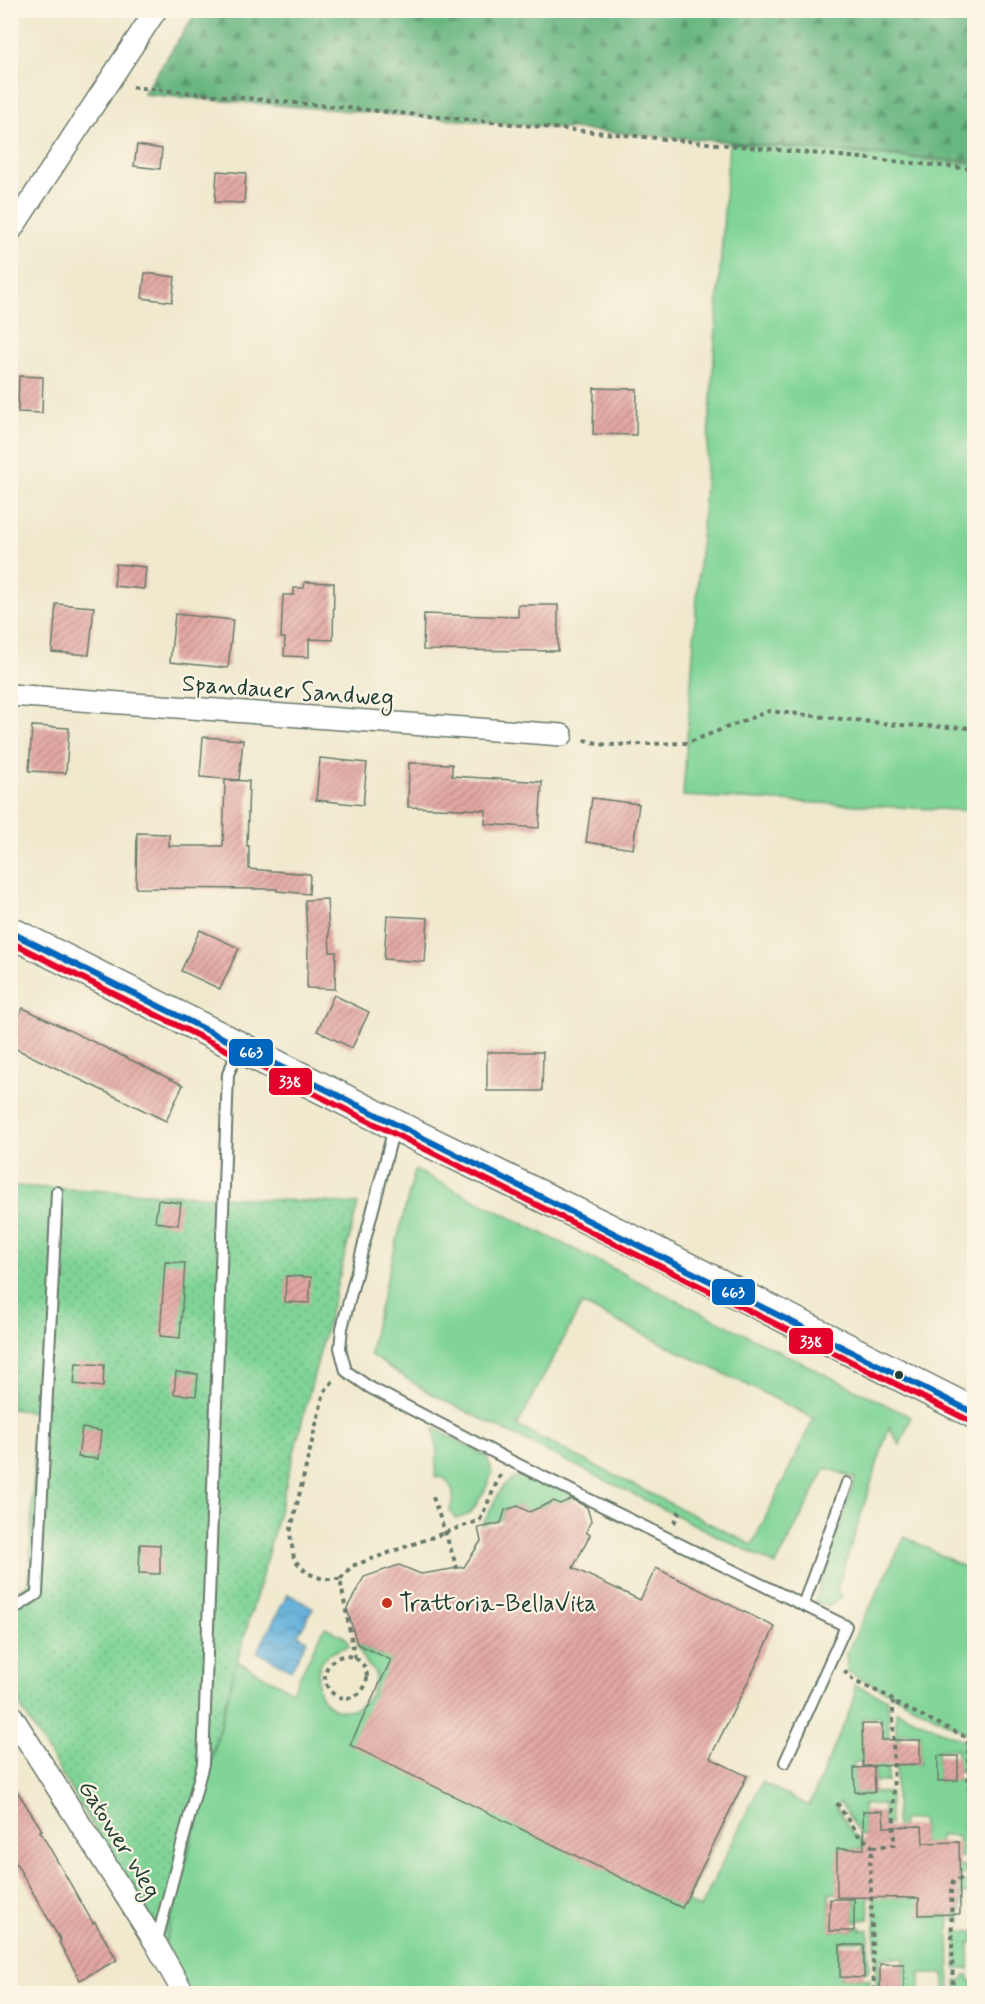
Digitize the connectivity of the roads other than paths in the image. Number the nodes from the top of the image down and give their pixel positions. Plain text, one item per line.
1 (156, 10) edge
2 (10, 232) edge
3 (10, 695) edge
4 (562, 735) road end
5 (10, 932) edge
6 (240, 1047) junction
7 (395, 1124) junction
8 (57, 1192) dead end
9 (975, 1413) edge
10 (847, 1483) dead end
11 (803, 1605) junction
12 (10, 1611) edge
13 (10, 1713) edge
14 (785, 1762) dead end
15 (156, 1944) junction
16 (184, 1994) edge

1 - 2 street
3 - 4 street, Spandauer Sandweg
5 - 6 street
6 - 7 street
6 - 15 lane
7 - 9 street
7 - 11 lane
8 - 12 lane
10 - 11 lane
11 - 14 lane
13 - 15 street, Gatower Weg
15 - 16 street, Gatower Weg

